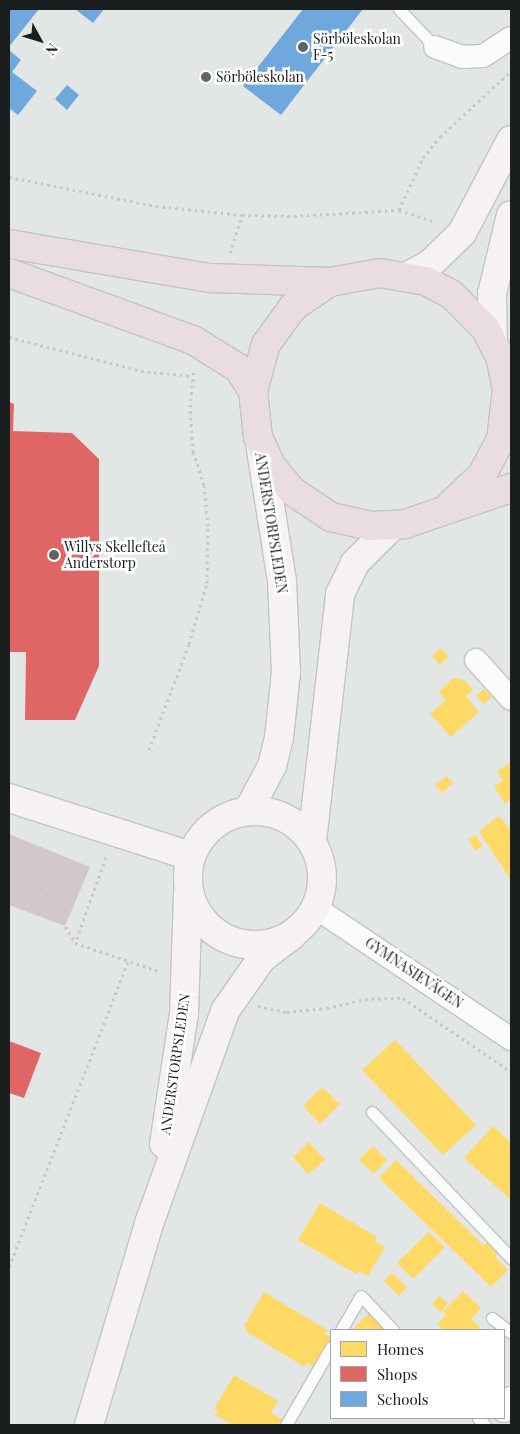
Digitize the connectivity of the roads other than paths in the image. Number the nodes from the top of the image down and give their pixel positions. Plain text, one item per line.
1 (399, 9) edge
2 (511, 38) edge
3 (435, 47) joint
4 (511, 140) edge
5 (511, 215) edge
6 (9, 244) edge
7 (9, 273) edge
8 (408, 276) junction
9 (330, 282) junction
10 (495, 346) junction
11 (511, 378) edge
12 (253, 391) junction
13 (258, 437) junction
14 (511, 488) edge
15 (402, 524) junction
16 (476, 660) dead end
17 (511, 700) edge
18 (9, 798) edge
19 (248, 811) junction
20 (312, 841) junction
21 (190, 866) junction
22 (316, 908) junction
23 (292, 935) junction
24 (511, 1039) edge
25 (372, 1112) dead end
26 (150, 1222) junction
27 (511, 1258) edge
28 (492, 1318) dead end
29 (342, 1329) edge
30 (392, 1329) edge
31 (511, 1333) edge
32 (330, 1349) edge
33 (511, 1398) edge
34 (505, 1409) edge
35 (89, 1425) edge
36 (286, 1425) edge

1 - 3 lane
2 - 3 street
4 - 8 main road
5 - 10 main road
6 - 9 highway
7 - 12 highway
8 - 9 highway
8 - 10 highway
9 - 12 highway
10 - 11 highway
10 - 15 highway
12 - 13 highway
13 - 15 highway
13 - 19 main road, ANDERSTORPSLEDEN
14 - 15 highway
15 - 20 main road
16 - 17 street
18 - 21 main road
19 - 20 main road
19 - 21 main road
20 - 22 main road
21 - 23 main road
21 - 26 main road, ANDERSTORPSLEDEN
22 - 23 main road
22 - 24 street, GYMNASIEVÄGEN
23 - 26 main road, ANDERSTORPSLEDEN
25 - 27 lane
26 - 35 main road, ANDERSTORPSLEDEN
28 - 31 lane
29 - 30 lane
32 - 36 lane
33 - 34 street

